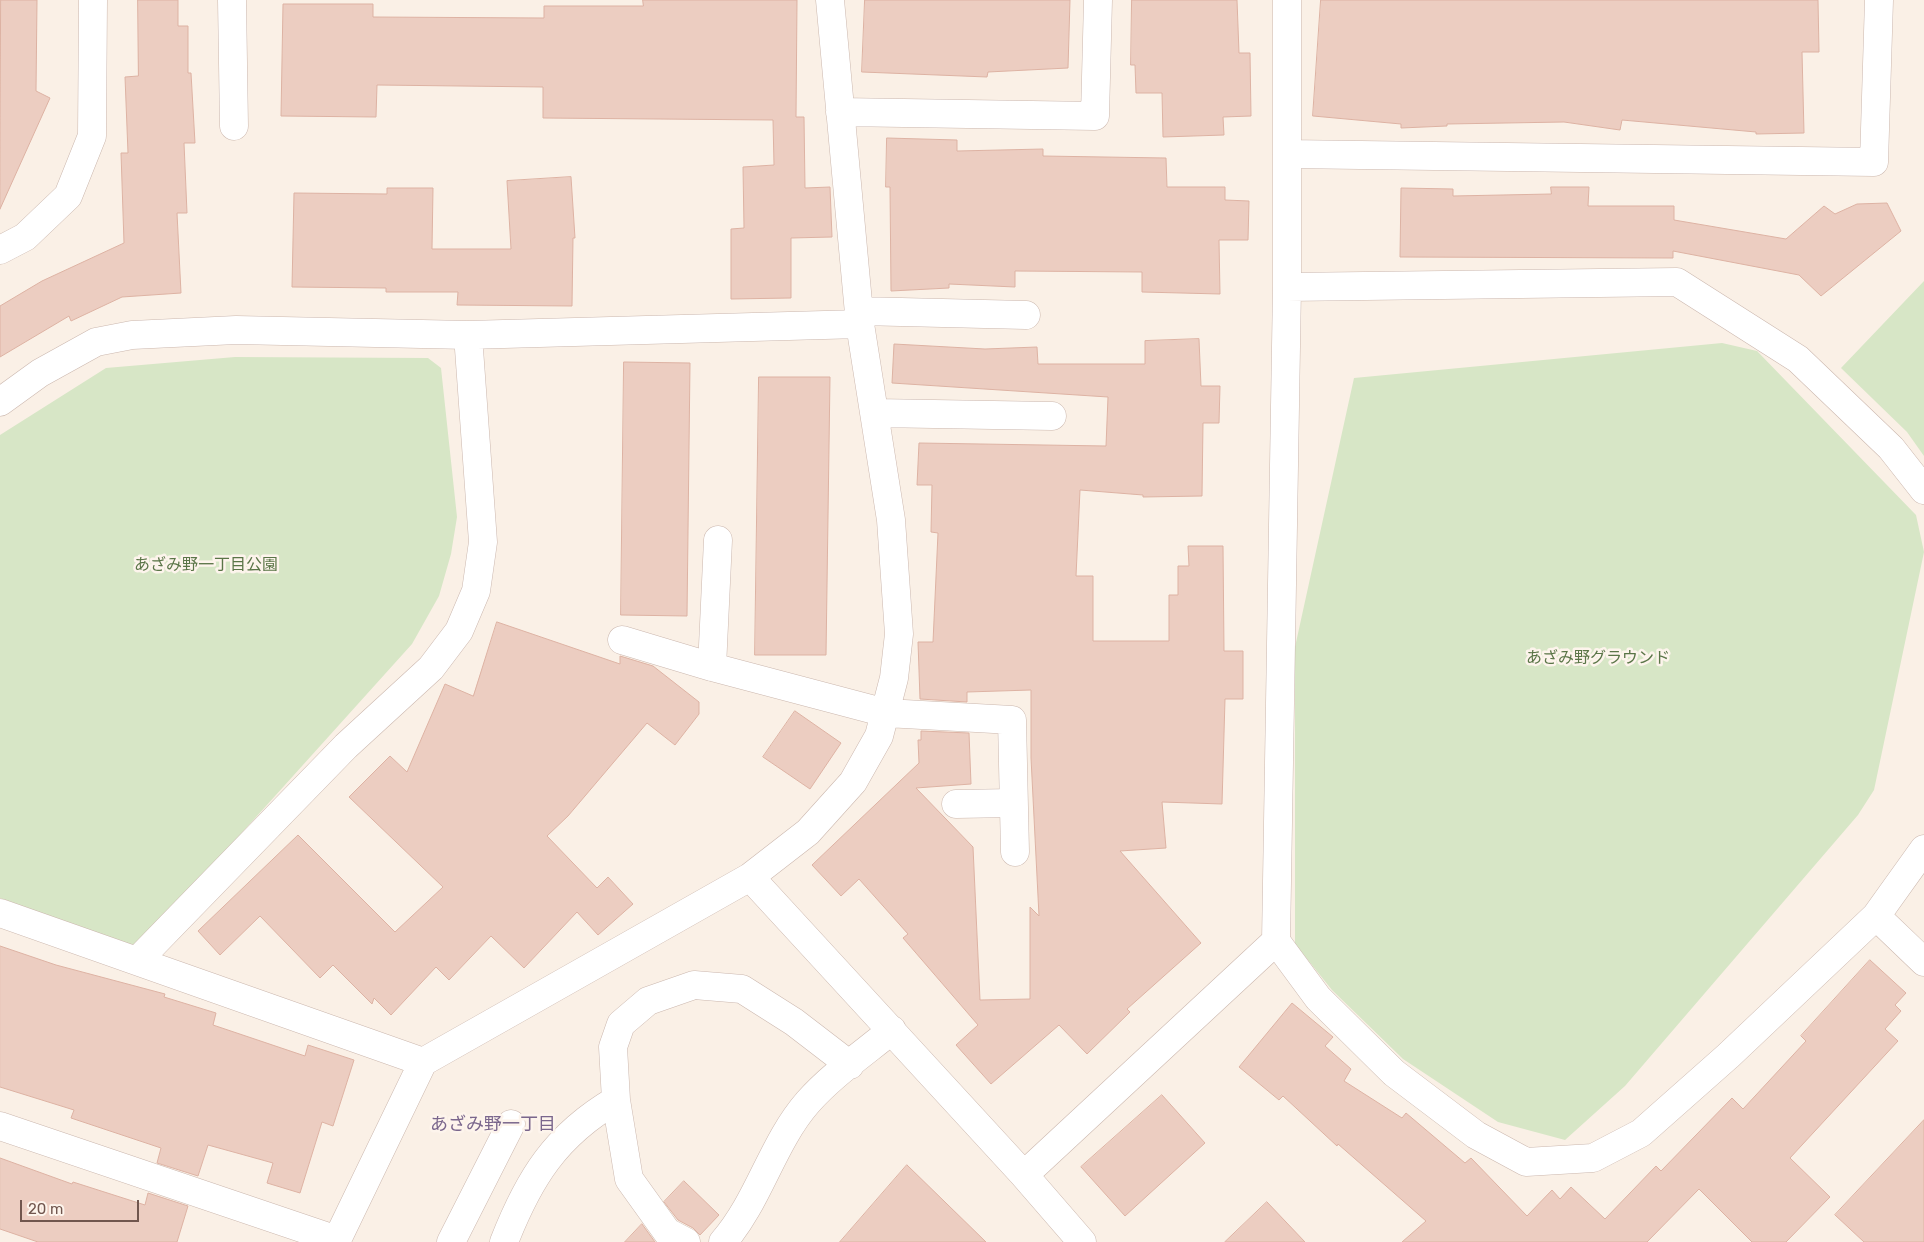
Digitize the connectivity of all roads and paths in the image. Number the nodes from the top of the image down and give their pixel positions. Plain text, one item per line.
1 (93, 0) edge
2 (232, 0) edge
3 (830, 0) edge
4 (1098, 0) edge
5 (1287, 0) edge
6 (1879, 0) edge
7 (840, 112) junction
8 (234, 126) dead end
9 (1287, 154) junction
10 (0, 250) edge
11 (1287, 287) junction
12 (1026, 315) dead end
13 (859, 317) junction
14 (468, 335) junction
15 (0, 402) edge
16 (875, 413) junction
17 (1052, 416) dead end
18 (1924, 490) edge
19 (718, 540) dead end
20 (622, 640) dead end
21 (712, 667) junction
22 (886, 713) junction
23 (1013, 803) junction
24 (956, 804) dead end
25 (1924, 849) edge
26 (1014, 852) dead end
27 (750, 877) junction
28 (0, 913) edge
29 (1876, 916) junction
30 (1276, 941) junction
31 (138, 961) junction
32 (1924, 962) edge
33 (892, 1030) junction
34 (423, 1062) junction
35 (850, 1065) junction
36 (616, 1100) junction
37 (511, 1124) dead end
38 (0, 1126) edge
39 (1024, 1175) junction
40 (337, 1241) edge
41 (452, 1242) edge
42 (504, 1242) edge
43 (686, 1242) edge
44 (724, 1242) edge
45 (1082, 1242) edge

1 - 10 street
2 - 8 street
3 - 7 street
4 - 7 street
5 - 9 street
6 - 9 street
7 - 13 street
9 - 11 street
11 - 18 street
11 - 30 street
12 - 13 street
13 - 14 street
13 - 16 street
14 - 15 street
14 - 31 street
16 - 17 street
16 - 22 street
19 - 21 street
20 - 21 street
21 - 22 street
22 - 23 street
22 - 27 street
23 - 24 street
23 - 26 street
25 - 29 street
27 - 33 street
27 - 34 street
28 - 31 street
29 - 30 street
29 - 32 street
30 - 39 street
31 - 34 street
33 - 35 street
33 - 39 street
34 - 40 street
35 - 36 street
35 - 44 street
36 - 42 street
36 - 43 street
37 - 41 street
38 - 40 street
39 - 45 street

